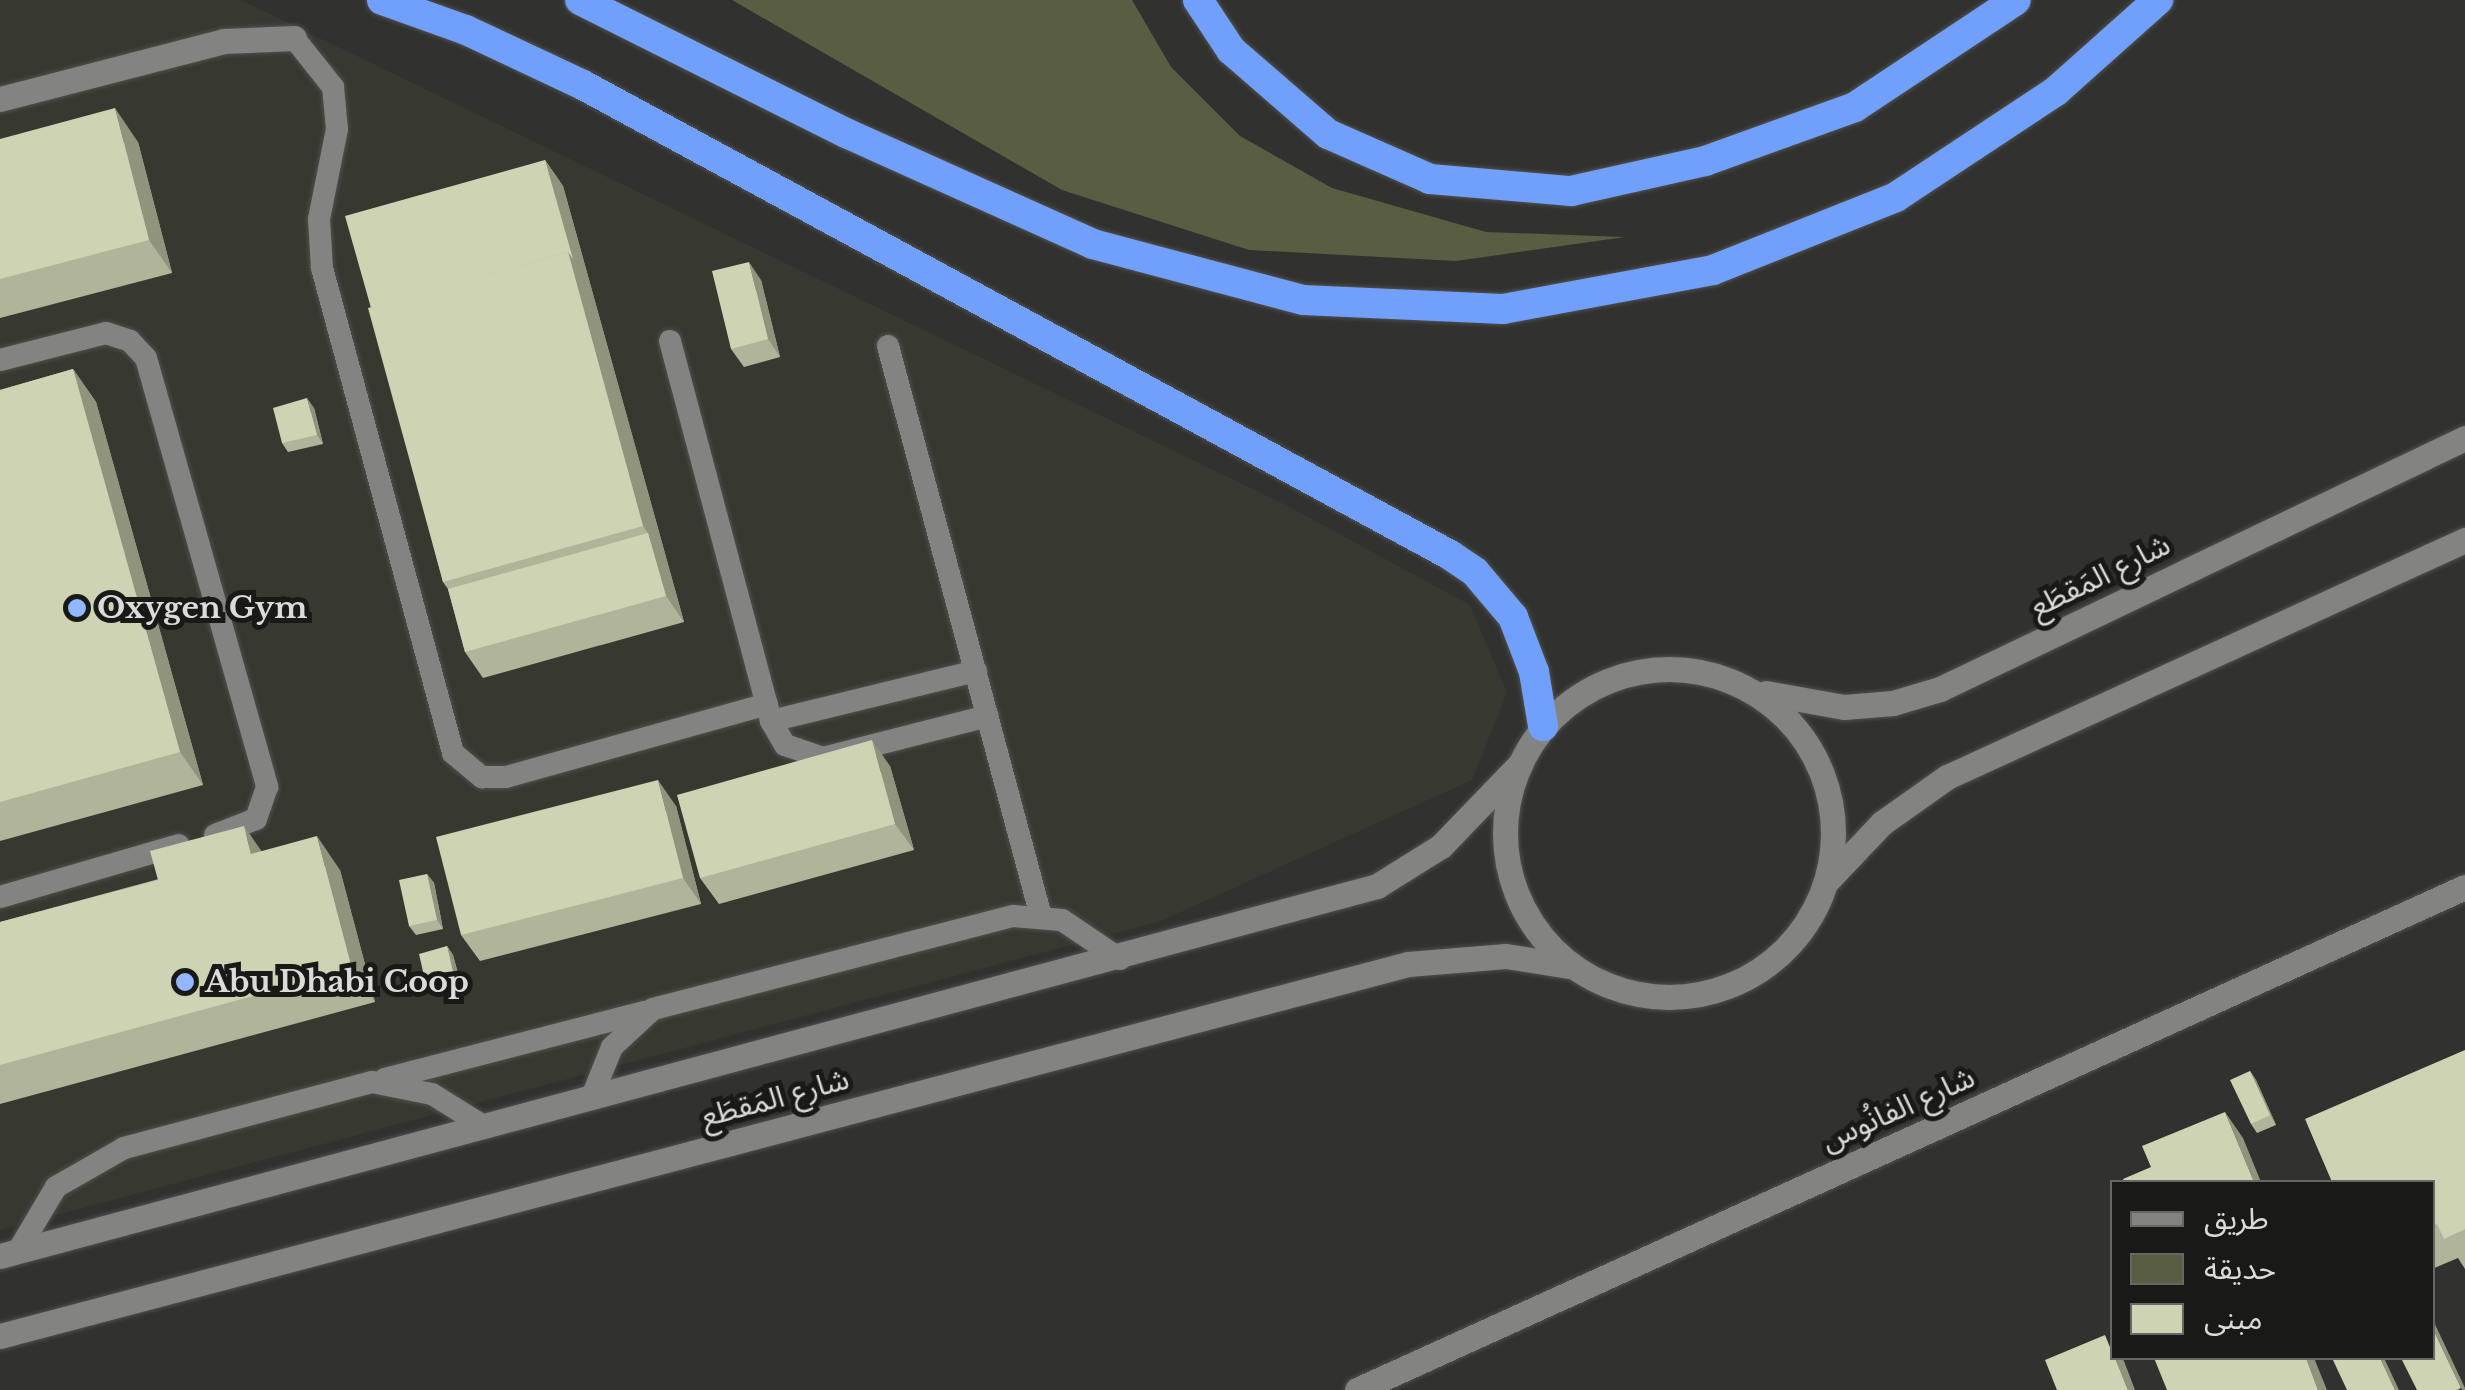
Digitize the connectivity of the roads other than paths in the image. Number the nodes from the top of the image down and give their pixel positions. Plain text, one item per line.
1 (382, 0) edge
2 (580, 0) edge
3 (1198, 0) edge
4 (2016, 0) edge
5 (2158, 0) edge
6 (294, 38) joint
7 (0, 99) edge
8 (670, 341) dead end
9 (888, 346) dead end
10 (0, 360) edge
11 (2465, 438) edge
12 (2465, 540) edge
13 (976, 671) junction
14 (1748, 688) junction
15 (769, 712) junction
16 (988, 716) junction
17 (1543, 726) junction
18 (1519, 765) junction
19 (1826, 881) junction
20 (2465, 887) edge
21 (0, 897) edge
22 (1040, 913) junction
23 (1120, 959) junction
24 (1570, 966) junction
25 (653, 1010) junction
26 (372, 1082) junction
27 (591, 1098) junction
28 (486, 1127) junction
29 (9, 1253) edge
30 (0, 1336) edge
31 (1357, 1390) edge

1 - 17 highway
2 - 5 highway
3 - 4 highway
6 - 7 street
6 - 15 lane
8 - 15 lane
9 - 13 lane
10 - 21 lane
11 - 14 street, شارع المَقطَع
12 - 19 street
13 - 15 lane
13 - 16 lane
14 - 17 street
14 - 19 street
15 - 16 lane
16 - 22 lane
17 - 18 street
18 - 23 street, شارع المَقطَع
18 - 24 street
19 - 24 street
20 - 31 street, شارع الفانُوس
22 - 23 lane
22 - 25 lane
23 - 27 street, شارع المَقطَع
24 - 30 street, شارع المَقطَع
25 - 26 lane
25 - 27 lane
26 - 28 lane
26 - 29 lane
27 - 28 street, شارع المَقطَع
28 - 29 street, شارع المَقطَع

